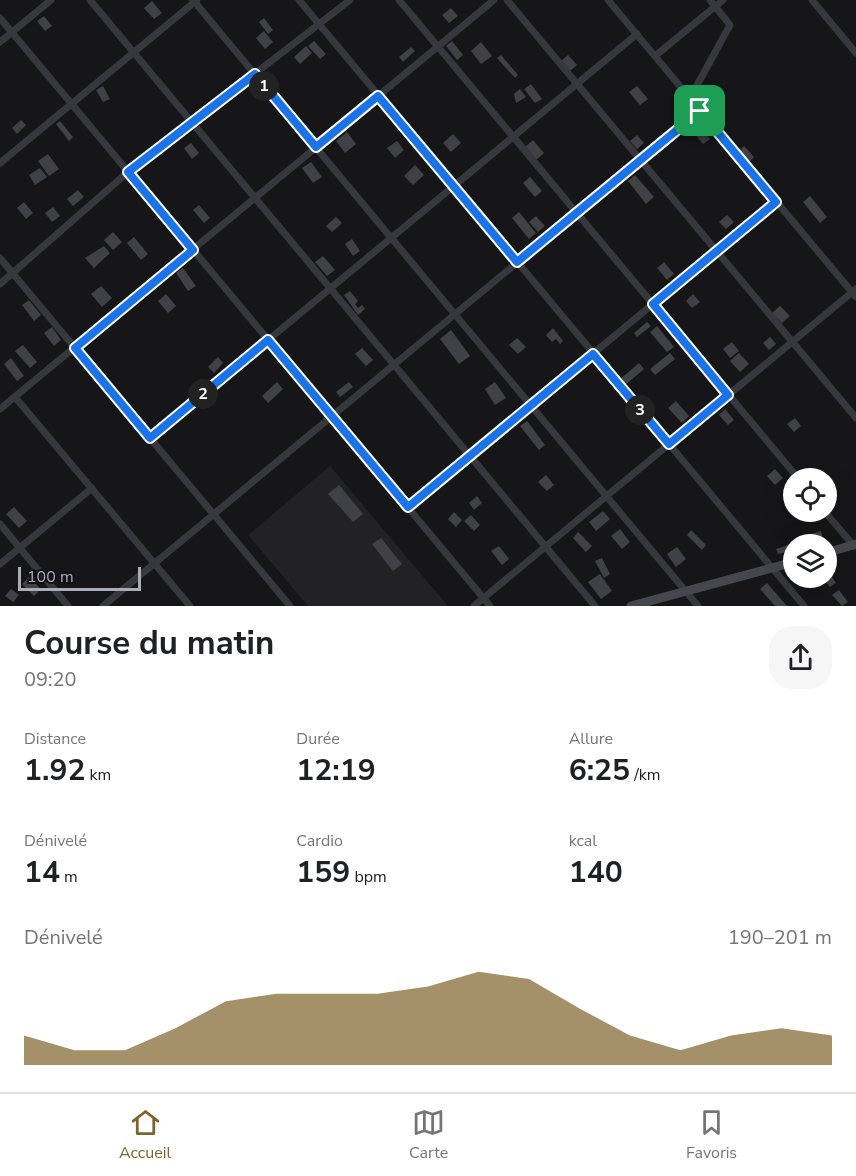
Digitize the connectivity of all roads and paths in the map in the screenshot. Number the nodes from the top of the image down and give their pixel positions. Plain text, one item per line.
1 (51, 0) edge
2 (90, 0) edge
3 (299, 0) edge
4 (351, 0) edge
5 (399, 0) edge
6 (494, 0) edge
7 (507, 0) edge
8 (608, 0) edge
9 (723, 0) edge
10 (812, 0) edge
11 (195, 1) edge
12 (712, 3) edge
13 (0, 18) edge
14 (319, 24) junction
15 (12, 33) junction
16 (637, 34) junction
17 (0, 42) edge
18 (438, 46) junction
19 (134, 52) junction
20 (856, 53) edge
21 (655, 56) junction
22 (255, 74) junction
23 (578, 84) junction
24 (378, 96) junction
25 (690, 98) junction
26 (71, 104) junction
27 (700, 111) junction
28 (192, 123) junction
29 (513, 137) junction
30 (316, 147) junction
31 (641, 160) junction
32 (0, 163) edge
33 (128, 172) junction
34 (454, 186) junction
35 (255, 198) junction
36 (776, 202) junction
37 (577, 213) junction
38 (392, 238) junction
39 (193, 250) junction
40 (717, 251) junction
41 (0, 258) edge
42 (517, 262) junction
43 (12, 273) junction
44 (0, 284) edge
45 (330, 289) junction
46 (855, 293) edge
47 (653, 304) junction
48 (455, 314) junction
49 (268, 340) junction
50 (792, 342) junction
51 (75, 348) junction
52 (593, 354) junction
53 (394, 365) junction
54 (728, 395) junction
55 (15, 397) junction
56 (531, 405) junction
57 (0, 410) edge
58 (332, 416) junction
59 (856, 418) edge
60 (150, 438) junction
61 (669, 444) junction
62 (470, 456) junction
63 (790, 468) edge
64 (92, 488) junction
65 (606, 496) junction
66 (408, 507) junction
67 (214, 514) junction
68 (834, 522) edge
69 (0, 524) edge
70 (855, 546) edge
71 (545, 547) junction
72 (20, 548) junction
73 (837, 550) edge
74 (154, 563) junction
75 (0, 564) edge
76 (783, 565) edge
77 (772, 568) junction
78 (686, 591) junction
79 (483, 598) junction
80 (68, 606) edge
81 (103, 606) edge
82 (190, 606) edge
83 (290, 606) edge
84 (474, 606) edge
85 (490, 606) edge
86 (595, 606) edge
87 (631, 606) edge
88 (698, 606) edge
89 (804, 606) edge

1 - 15 street
2 - 19 street
3 - 14 street
4 - 14 street
5 - 18 street
6 - 18 street
7 - 23 street
8 - 16 street
9 - 12 street
10 - 20 street
11 - 19 street
11 - 22 street
12 - 21 street
12 - 25 street
13 - 15 street
14 - 22 street
14 - 24 street
15 - 17 street
15 - 26 street
16 - 21 street
16 - 23 street
18 - 24 street
18 - 29 street
19 - 26 street
19 - 28 street
21 - 25 street
22 - 28 street
22 - 30 street
23 - 29 street
23 - 31 street
24 - 30 street
24 - 34 street
25 - 27 street
26 - 32 street
26 - 33 street
27 - 31 street
27 - 36 street
28 - 33 street
28 - 35 street
29 - 34 street
29 - 37 street
30 - 35 street
30 - 38 street
31 - 37 street
31 - 40 street
33 - 39 street
33 - 43 street
34 - 38 street
34 - 42 street
35 - 39 street
35 - 45 street
36 - 40 street
36 - 46 street
37 - 42 street
37 - 47 street
38 - 45 street
38 - 48 street
39 - 49 street
39 - 51 street
40 - 47 street
40 - 50 street
41 - 43 street
42 - 48 street
42 - 52 street
43 - 44 street
43 - 51 street
45 - 49 street
45 - 53 street
46 - 50 street
47 - 52 street
47 - 54 street
48 - 53 street
48 - 56 street
49 - 58 street
49 - 60 street
50 - 54 street
50 - 59 street
51 - 55 street
51 - 60 street
52 - 56 street
52 - 61 street
53 - 58 street
53 - 62 street
54 - 61 street
54 - 63 street
55 - 57 street
55 - 64 street
56 - 62 street
56 - 65 street
58 - 66 street
58 - 67 street
60 - 67 street
61 - 65 street
61 - 77 street
62 - 66 street
62 - 71 street
64 - 72 street
64 - 74 street
65 - 71 street
65 - 78 street
66 - 79 street
67 - 74 street
67 - 83 street
68 - 70 street
69 - 72 street
70 - 73 street
71 - 79 street
71 - 86 street
72 - 75 street
72 - 80 street
74 - 81 street
74 - 82 street
76 - 77 street
77 - 78 street
77 - 89 street
78 - 87 street
78 - 88 street
79 - 84 street
79 - 85 street

